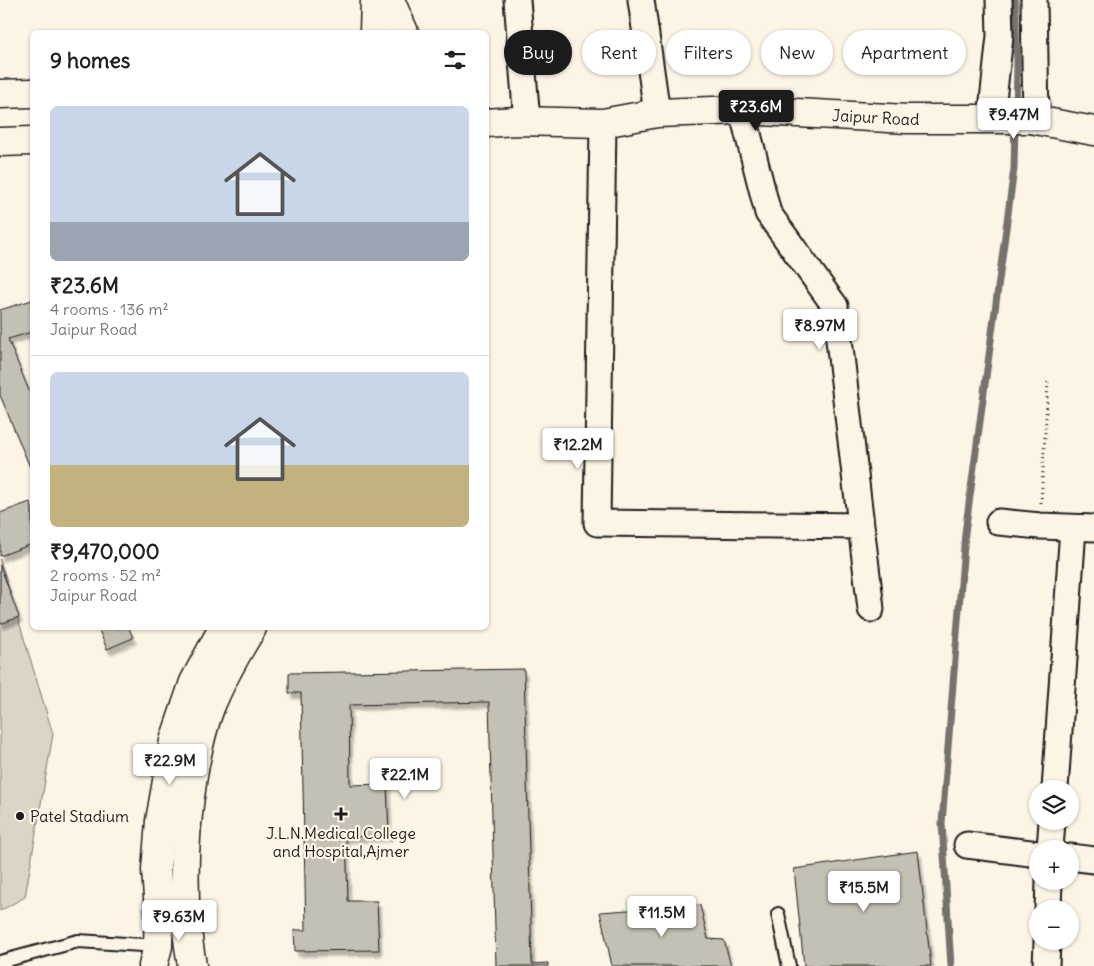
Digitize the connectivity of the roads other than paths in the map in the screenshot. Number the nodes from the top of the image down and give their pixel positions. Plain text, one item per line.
1 (375, 0) edge
2 (390, 0) edge
3 (516, 0) edge
4 (641, 0) edge
5 (999, 0) edge
6 (1034, 0) edge
7 (374, 30) edge
8 (403, 30) edge
9 (30, 93) edge
10 (0, 94) edge
11 (742, 110) junction
12 (489, 111) edge
13 (657, 113) junction
14 (995, 119) junction
15 (1033, 120) junction
16 (521, 121) junction
17 (489, 123) edge
18 (603, 123) junction
19 (1094, 131) edge
20 (30, 141) edge
21 (0, 142) edge
22 (999, 522) dead end
23 (861, 526) junction
24 (1084, 528) edge
25 (871, 609) dead end
26 (222, 630) edge
27 (251, 630) edge
28 (1055, 780) edge
29 (967, 846) dead end
30 (1029, 853) edge
31 (1079, 858) edge
32 (1094, 860) edge
33 (778, 914) dead end
34 (1047, 950) edge
35 (156, 956) edge
36 (0, 962) edge
37 (192, 966) edge
38 (789, 966) edge
39 (1046, 966) edge

1 - 7 street
2 - 8 street
3 - 16 street
4 - 13 street
5 - 14 street
6 - 15 street
9 - 10 street
11 - 13 street, Jaipur Road
11 - 14 street, Jaipur Road
11 - 23 street
12 - 16 street, Jaipur Road
13 - 18 street, Jaipur Road
14 - 15 street, Jaipur Road
15 - 19 street
16 - 17 street, Jaipur Road
16 - 18 street, Jaipur Road
18 - 23 street
20 - 21 street
22 - 24 street
23 - 25 street
24 - 28 street
26 - 35 street
27 - 37 street
29 - 30 street
31 - 32 street
33 - 38 lane
34 - 39 street
35 - 36 lane

